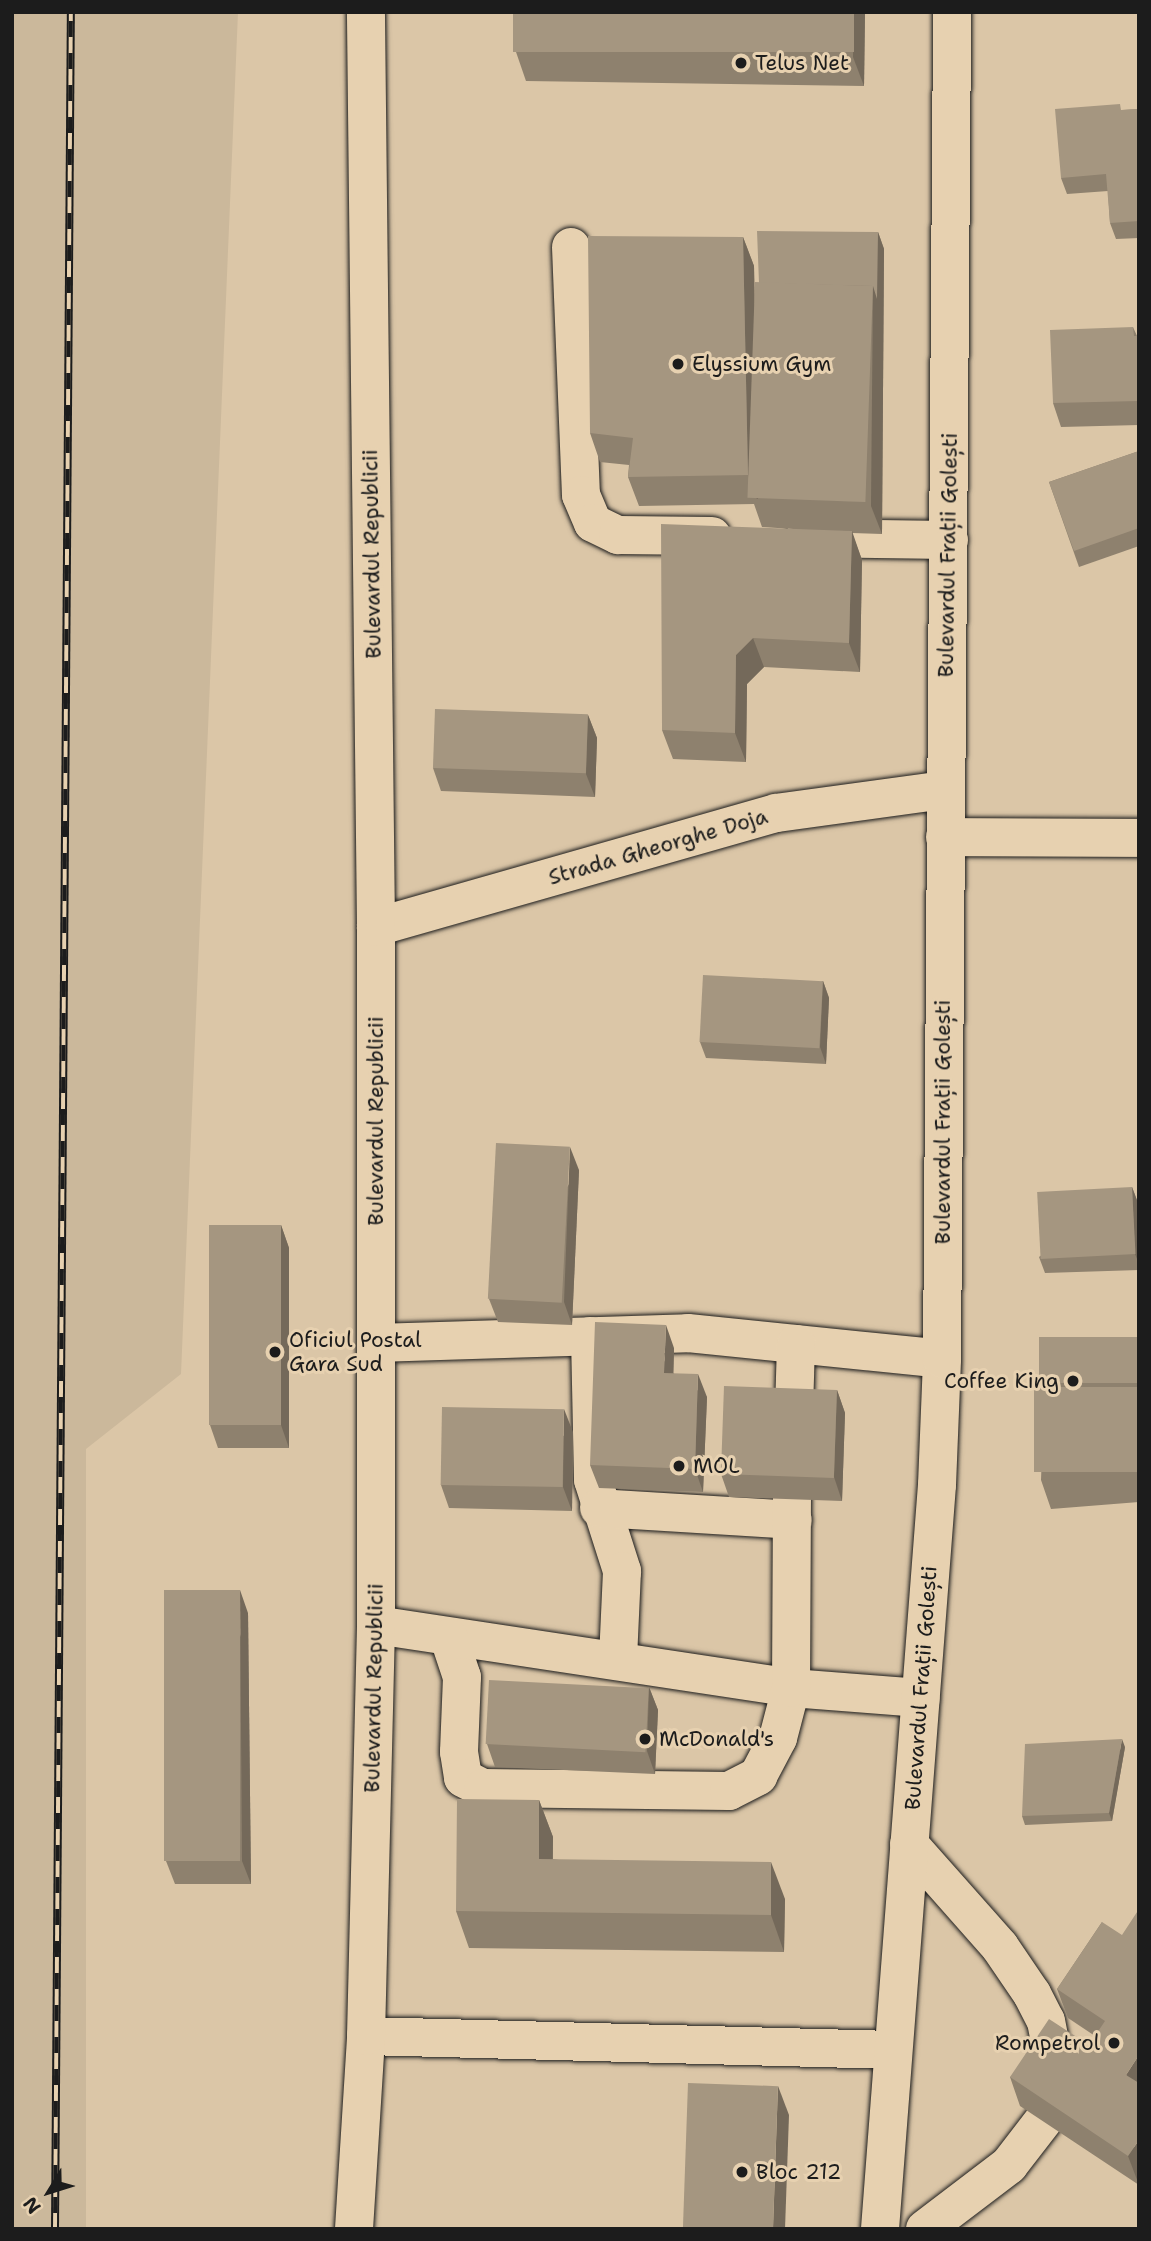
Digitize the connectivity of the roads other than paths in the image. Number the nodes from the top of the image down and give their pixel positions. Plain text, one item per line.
1 (366, 12) edge
2 (952, 12) edge
3 (571, 247) dead end
4 (948, 540) junction
5 (945, 789) junction
6 (944, 837) junction
7 (1139, 838) edge
8 (376, 927) junction
9 (590, 1336) junction
10 (376, 1343) junction
11 (796, 1344) junction
12 (942, 1359) junction
13 (794, 1411) edge
14 (599, 1508) junction
15 (376, 1625) junction
16 (449, 1638) junction
17 (618, 1660) junction
18 (791, 1688) junction
19 (921, 1698) junction
20 (909, 1844) junction
21 (366, 2036) junction
22 (893, 2050) junction
23 (1053, 2057) edge
24 (1043, 2121) edge
25 (354, 2229) edge
26 (880, 2229) edge
27 (926, 2229) edge

1 - 8 main road, Bulevardul Republicii
2 - 4 main road, Bulevardul Frații Golești
3 - 4 main road
4 - 5 main road, Bulevardul Frații Golești
5 - 6 main road, Bulevardul Frații Golești
5 - 8 main road, Strada Gheorghe Doja
6 - 7 main road
6 - 12 main road, Bulevardul Frații Golești
8 - 10 main road, Bulevardul Republicii
9 - 10 main road
9 - 11 main road
9 - 14 main road
10 - 15 main road, Bulevardul Republicii
11 - 12 main road
11 - 13 main road
12 - 19 main road, Bulevardul Frații Golești
14 - 17 main road
14 - 18 main road
15 - 16 main road
15 - 21 main road, Bulevardul Republicii
16 - 17 main road
16 - 18 main road
17 - 18 main road
18 - 19 main road
19 - 20 main road, Bulevardul Frații Golești
20 - 22 main road, Bulevardul Frații Golești
20 - 23 main road
21 - 22 main road
21 - 25 main road, Bulevardul Republicii
22 - 26 main road, Bulevardul Frații Golești
24 - 27 main road

